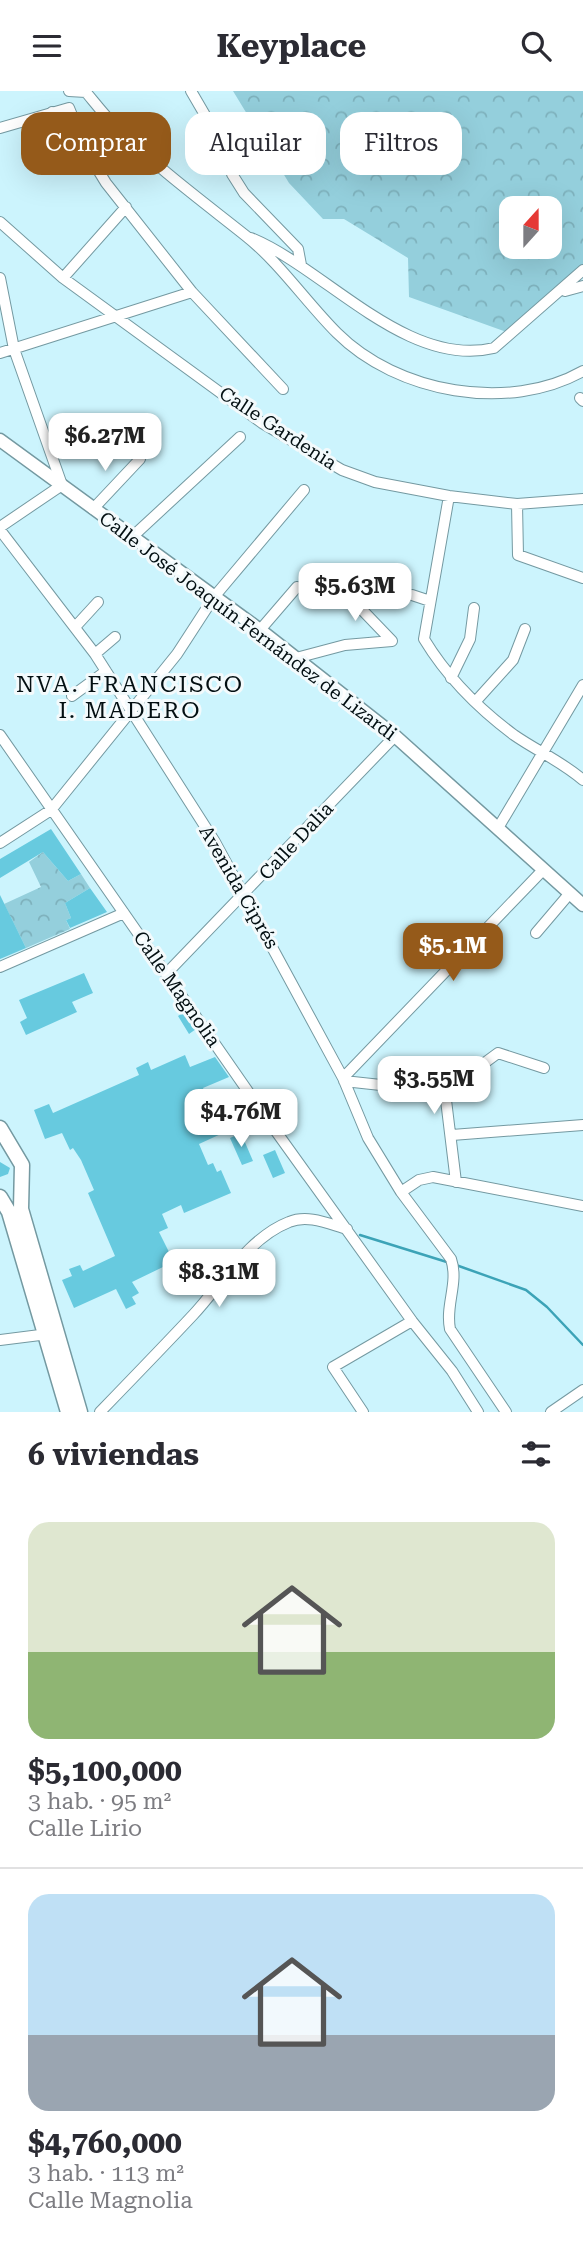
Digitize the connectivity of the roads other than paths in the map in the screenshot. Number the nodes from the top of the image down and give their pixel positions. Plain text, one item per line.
1 (69, 91) edge
2 (191, 91) edge
3 (85, 92) edge
4 (52, 112) edge
5 (71, 112) edge
6 (203, 112) edge
7 (21, 122) edge
8 (0, 128) edge
9 (102, 175) edge
10 (233, 175) edge
11 (126, 208) junction
12 (0, 222) edge
13 (248, 237) junction
14 (301, 265) junction
15 (583, 270) edge
16 (0, 278) edge
17 (63, 278) junction
18 (583, 286) edge
19 (192, 292) junction
20 (558, 293) junction
21 (119, 316) junction
22 (14, 349) junction
23 (0, 353) edge
24 (583, 371) edge
25 (283, 390) dead end
26 (240, 437) dead end
27 (0, 440) edge
28 (140, 459) dead end
29 (62, 485) junction
30 (304, 490) dead end
31 (449, 496) junction
32 (583, 499) edge
33 (517, 504) junction
34 (93, 509) junction
35 (0, 529) edge
36 (131, 538) junction
37 (583, 578) edge
38 (297, 587) dead end
39 (343, 590) dead end
40 (412, 595) dead end
41 (214, 597) junction
42 (430, 601) junction
43 (99, 602) dead end
44 (474, 608) dead end
45 (76, 625) junction
46 (525, 629) dead end
47 (260, 630) junction
48 (115, 637) dead end
49 (95, 653) junction
50 (296, 658) junction
51 (106, 671) junction
52 (451, 678) junction
53 (583, 685) edge
54 (72, 696) dead end
55 (476, 701) junction
56 (131, 711) junction
57 (0, 735) edge
58 (395, 736) junction
59 (544, 754) junction
60 (583, 780) edge
61 (51, 810) junction
62 (498, 828) junction
63 (0, 843) edge
64 (543, 870) junction
65 (570, 893) junction
66 (245, 894) junction
67 (583, 905) edge
68 (124, 913) junction
69 (536, 933) dead end
70 (0, 967) edge
71 (166, 974) junction
72 (544, 1068) dead end
73 (344, 1080) junction
74 (445, 1093) junction
75 (583, 1125) edge
76 (0, 1128) edge
77 (452, 1135) junction
78 (456, 1182) junction
79 (401, 1192) junction
80 (0, 1197) edge
81 (583, 1206) edge
82 (10, 1212) edge
83 (347, 1229) junction
84 (412, 1321) junction
85 (52, 1333) junction
86 (0, 1340) edge
87 (583, 1390) edge
88 (68, 1412) edge
89 (80, 1412) edge
90 (100, 1412) edge
91 (363, 1412) edge
92 (478, 1412) edge
93 (506, 1412) edge
94 (551, 1412) edge

1 - 3 street
2 - 6 street
3 - 13 street
4 - 5 street
7 - 8 street
9 - 11 street
10 - 14 street
11 - 17 street
11 - 19 street
12 - 17 street, Calle Gardenia
13 - 14 street
13 - 24 street
14 - 20 street
15 - 20 street
16 - 22 street
17 - 21 street, Calle Gardenia
18 - 20 street
19 - 21 street
19 - 25 street
21 - 22 street
21 - 31 street, Calle Gardenia
22 - 23 street
22 - 29 street
26 - 36 street
27 - 29 street, Calle José Joaquín Fernández de Lizardi
28 - 34 street
29 - 34 street, Calle José Joaquín Fernández de Lizardi
29 - 35 street
30 - 41 street
31 - 33 street, Calle Gardenia
31 - 42 street
32 - 33 street, Calle Gardenia
33 - 37 street
34 - 36 street, Calle José Joaquín Fernández de Lizardi
35 - 45 street, Avenida Ciprés
36 - 41 street, Calle José Joaquín Fernández de Lizardi
38 - 47 street
39 - 50 street
40 - 42 street
41 - 47 street, Calle José Joaquín Fernández de Lizardi
41 - 56 street
42 - 52 street
43 - 45 street
44 - 52 street
45 - 49 street, Avenida Ciprés
46 - 55 street
47 - 50 street, Calle José Joaquín Fernández de Lizardi
48 - 49 street
49 - 51 street, Avenida Ciprés
50 - 58 street, Calle José Joaquín Fernández de Lizardi
51 - 54 street
51 - 56 street, Avenida Ciprés
52 - 55 street
53 - 59 street
55 - 59 street
56 - 61 street
56 - 66 street, Avenida Ciprés
57 - 61 street, Calle Magnolia
58 - 62 street, Calle José Joaquín Fernández de Lizardi
58 - 66 street, Calle Dalia
59 - 60 street
59 - 62 street
61 - 63 street
61 - 68 street, Calle Magnolia
62 - 64 street, Calle José Joaquín Fernández de Lizardi
64 - 65 street, Calle José Joaquín Fernández de Lizardi
64 - 73 street
65 - 67 street, Calle José Joaquín Fernández de Lizardi
65 - 69 street
66 - 71 street, Calle Dalia
66 - 73 street, Avenida Ciprés
68 - 70 street
68 - 71 street, Calle Magnolia
71 - 83 street, Calle Magnolia
72 - 74 street
73 - 74 street
73 - 79 street, Avenida Ciprés
74 - 77 street
75 - 77 street
76 - 82 main road
77 - 78 street
78 - 79 street
78 - 81 street
79 - 93 street, Avenida Ciprés
80 - 82 main road
82 - 85 main road
83 - 84 street, Calle Magnolia
83 - 90 street
84 - 91 street
84 - 92 street, Calle Magnolia
85 - 86 street
85 - 88 main road
85 - 89 main road
87 - 94 street

